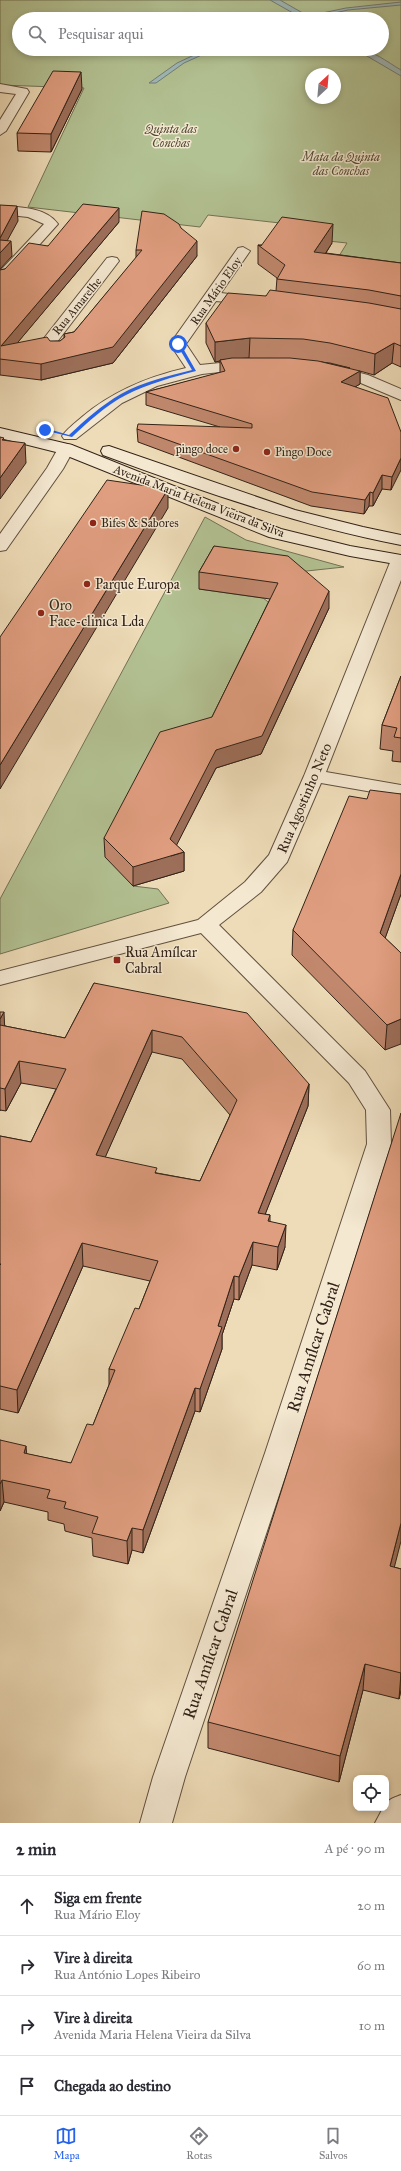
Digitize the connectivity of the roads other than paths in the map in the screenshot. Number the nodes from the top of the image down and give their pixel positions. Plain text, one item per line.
1 (0, 88) edge
2 (0, 131) edge
3 (0, 210) edge
4 (243, 251) dead end
5 (112, 261) dead end
6 (0, 280) edge
7 (213, 296) junction
8 (265, 302) edge
9 (56, 352) edge
10 (267, 365) edge
11 (316, 368) edge
12 (195, 370) junction
13 (401, 395) edge
14 (0, 421) edge
15 (0, 433) edge
16 (68, 443) junction
17 (401, 540) edge
18 (0, 546) edge
19 (401, 559) edge
20 (314, 776) junction
21 (401, 791) edge
22 (206, 925) junction
23 (0, 978) edge
24 (401, 1810) edge
25 (156, 1823) edge
26 (391, 1823) edge

1 - 2 street
3 - 6 street
4 - 7 street, Rua Mário Eloy
5 - 9 street, Rua Amarelhe
7 - 8 street
7 - 12 street, Rua Mário Eloy
10 - 12 street
11 - 13 street
12 - 16 street
14 - 16 street, Avenida Maria Helena Vieira da Silva
15 - 16 street, Avenida Maria Helena Vieira da Silva
16 - 17 street, Avenida Maria Helena Vieira da Silva
16 - 18 street
16 - 19 street, Avenida Maria Helena Vieira da Silva
19 - 20 street, Rua Agostinho Neto
20 - 21 street
20 - 22 street, Rua Agostinho Neto
22 - 23 street, Rua Agostinho Neto
22 - 25 street, Rua Amílcar Cabral
24 - 26 street

